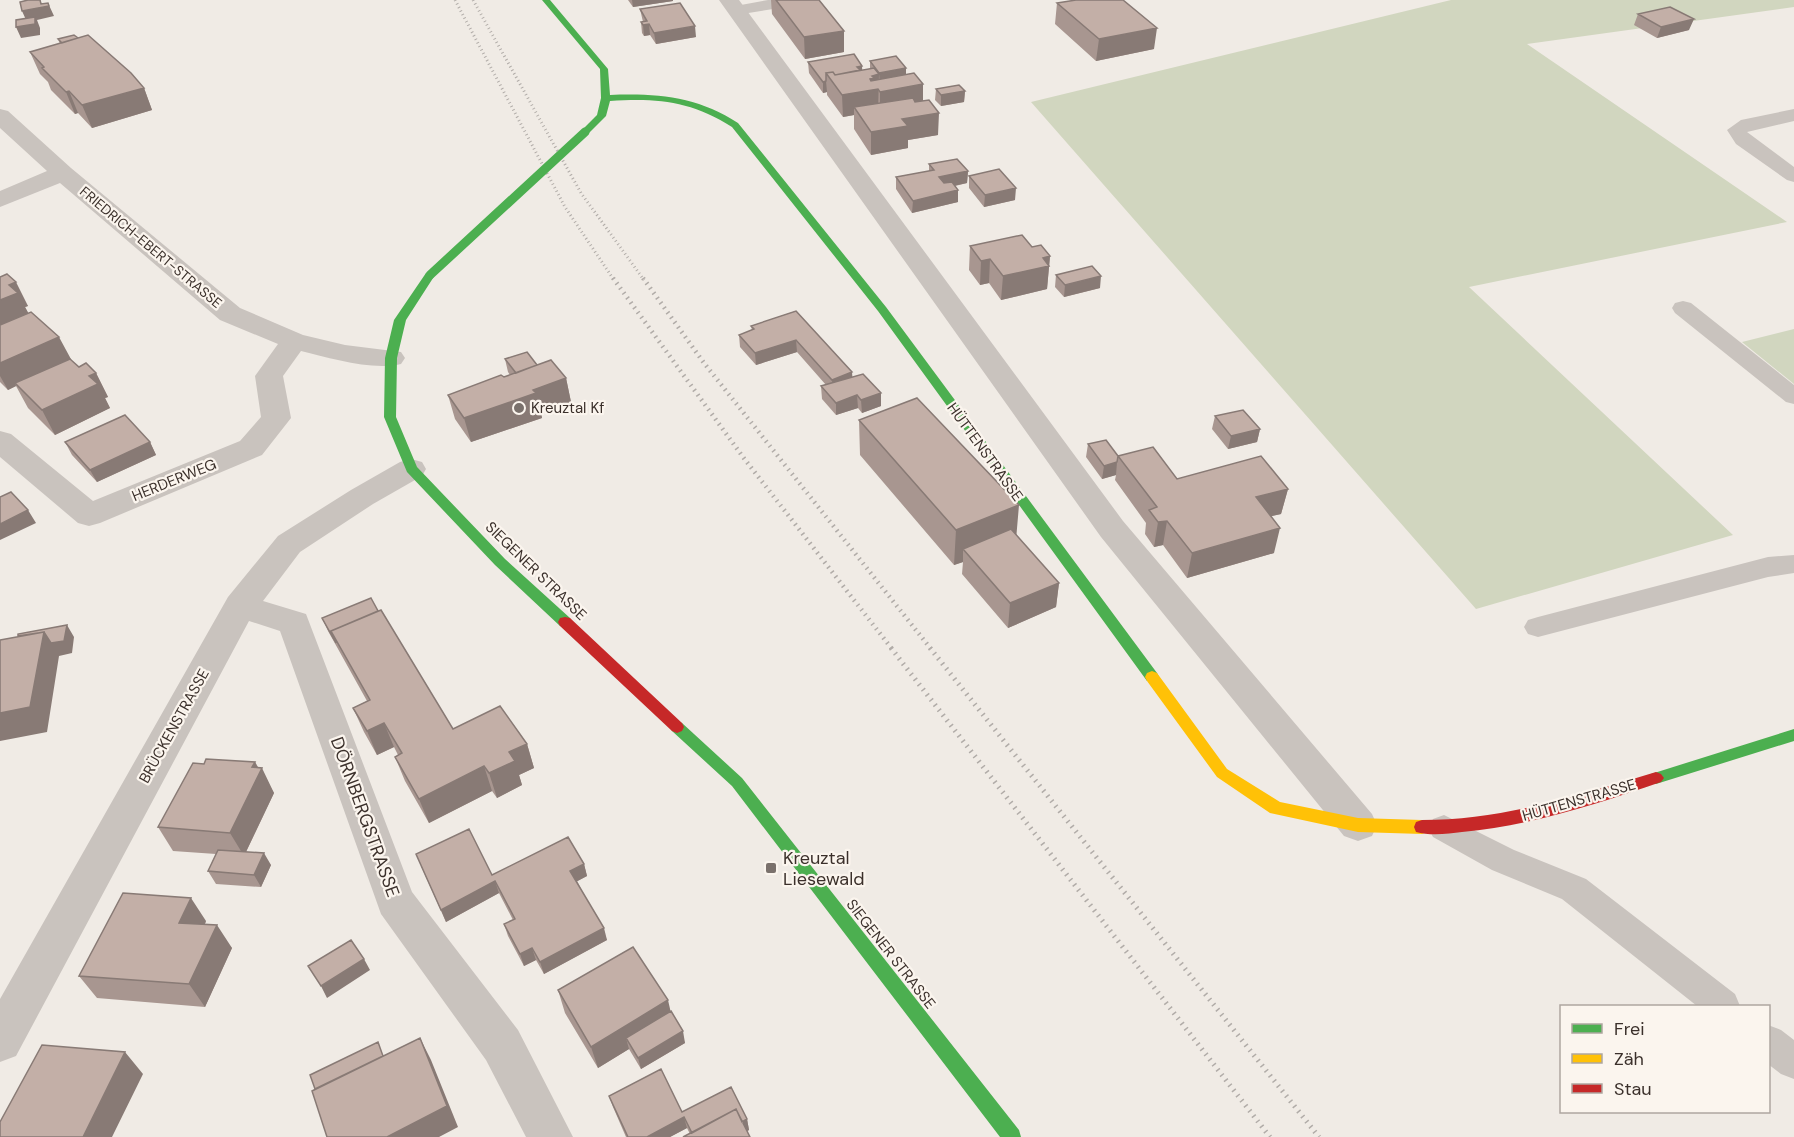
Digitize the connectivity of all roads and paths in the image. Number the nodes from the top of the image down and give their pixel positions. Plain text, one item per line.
1 (546, 0) edge
2 (798, 0) edge
3 (733, 5) edge
4 (606, 98) junction
5 (1794, 115) edge
6 (0, 116) edge
7 (63, 173) junction
8 (1794, 176) edge
9 (0, 200) edge
10 (1683, 308) dead end
11 (294, 341) junction
12 (391, 358) junction
13 (1794, 398) edge
14 (0, 441) edge
15 (411, 469) junction
16 (1794, 564) edge
17 (240, 606) junction
18 (1538, 627) dead end
19 (1794, 735) edge
20 (1358, 825) junction
21 (1444, 828) junction
22 (1722, 1005) edge
23 (0, 1041) edge
24 (1770, 1044) edge
25 (1794, 1062) edge
26 (550, 1137) edge
27 (1012, 1137) edge

1 - 4 main road
2 - 3 lane
3 - 20 street
4 - 12 main road, SIEGENER STRASSE, bridge
4 - 20 main road, HÜTTENSTRASSE
5 - 8 lane
6 - 7 street, FRIEDRICH-EBERT-STRASSE
7 - 9 street
7 - 11 street, FRIEDRICH-EBERT-STRASSE
10 - 13 lane
11 - 12 street, FRIEDRICH-EBERT-STRASSE
11 - 14 street, HERDERWEG
12 - 15 main road, SIEGENER STRASSE
15 - 17 street, BRÜCKENSTRASSE
15 - 27 main road, SIEGENER STRASSE
16 - 18 lane
17 - 23 street, BRÜCKENSTRASSE
17 - 26 street, DÖRNBERGSTRASSE
19 - 21 main road, HÜTTENSTRASSE
20 - 21 main road, HÜTTENSTRASSE
21 - 22 lane
24 - 25 lane

